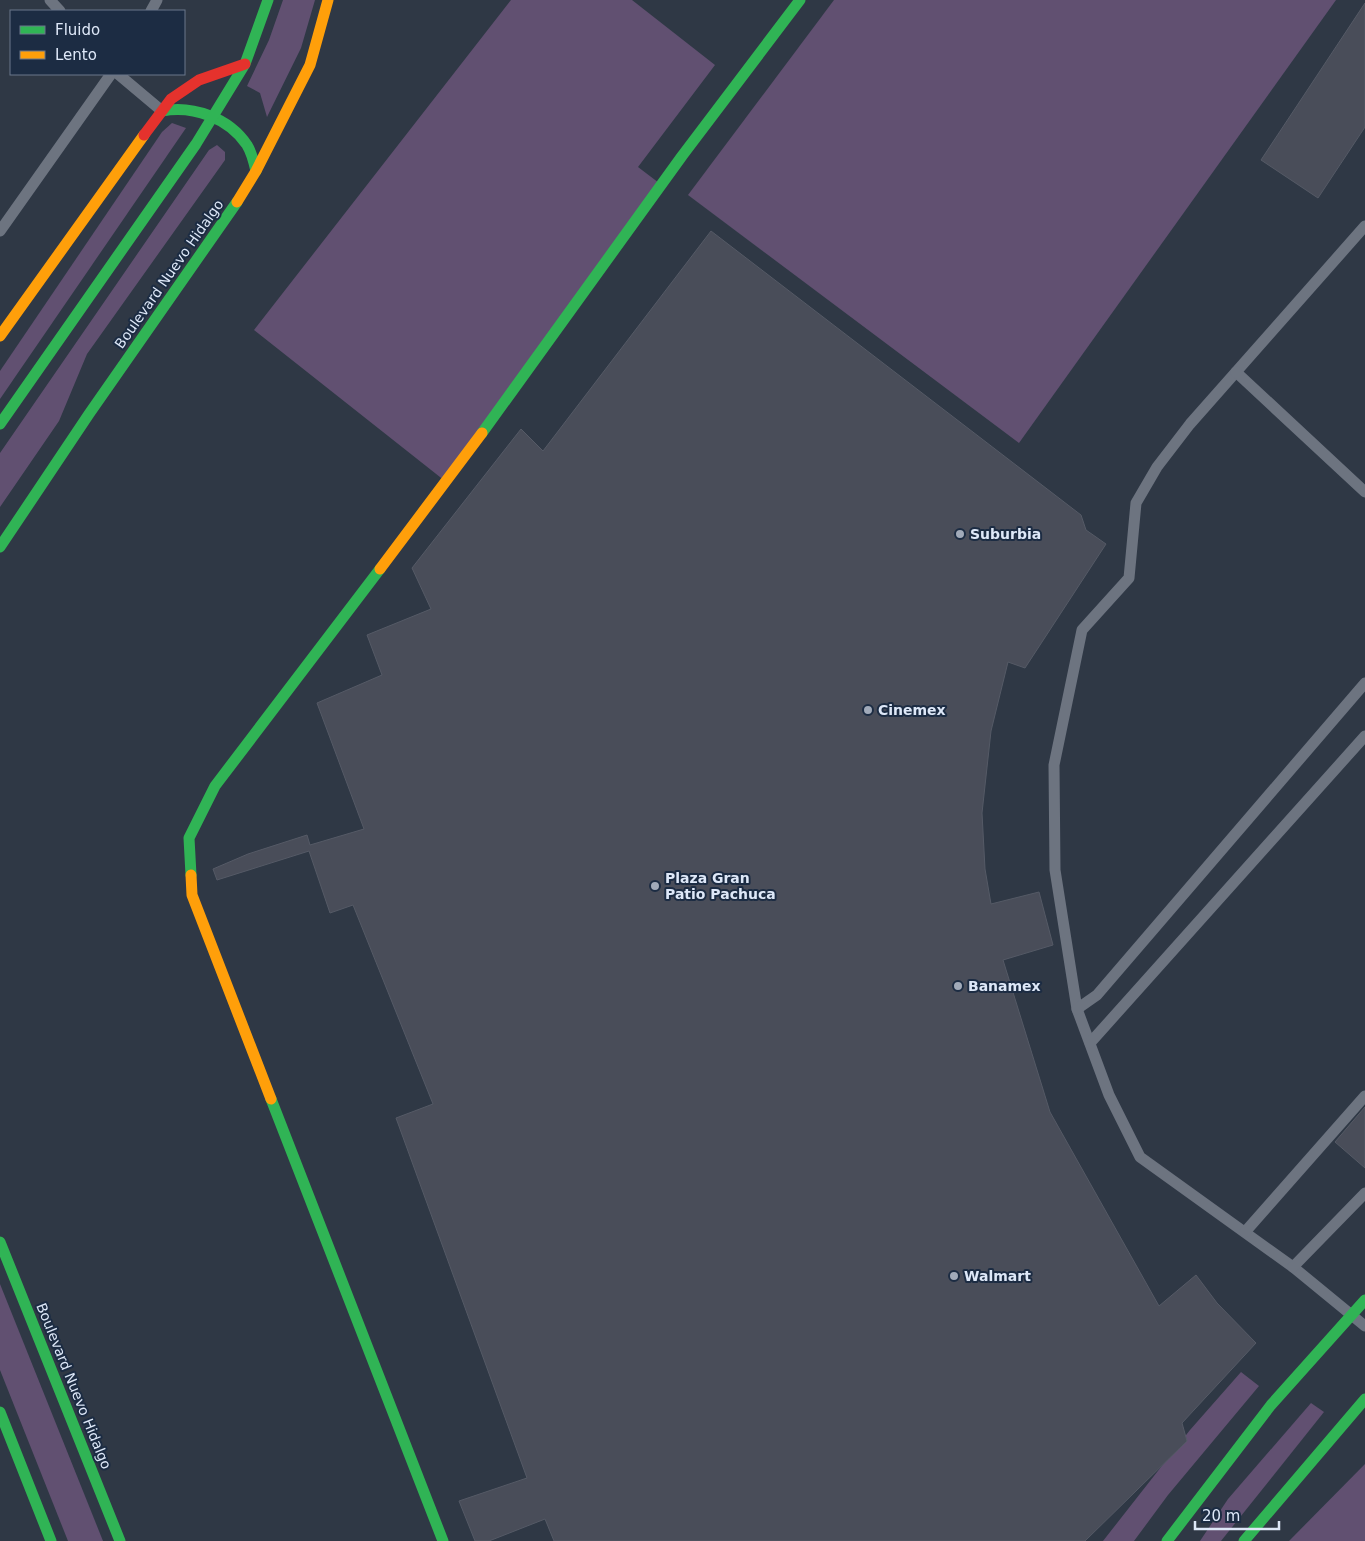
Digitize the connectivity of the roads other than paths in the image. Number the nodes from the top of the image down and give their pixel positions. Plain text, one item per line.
1 (50, 0) edge
2 (268, 0) edge
3 (328, 0) edge
4 (800, 0) edge
5 (59, 10) edge
6 (245, 64) junction
7 (110, 75) edge
8 (119, 75) edge
9 (162, 111) junction
10 (211, 118) junction
11 (256, 171) junction
12 (1365, 226) edge
13 (0, 231) edge
14 (0, 336) edge
15 (1236, 372) junction
16 (0, 424) edge
17 (1365, 492) edge
18 (0, 547) edge
19 (1365, 683) edge
20 (1365, 736) edge
21 (1077, 1009) junction
22 (1090, 1043) junction
23 (1365, 1096) edge
24 (1365, 1193) edge
25 (1245, 1232) junction
26 (0, 1242) edge
27 (1293, 1267) junction
28 (1365, 1300) edge
29 (1352, 1314) junction
30 (1365, 1326) edge
31 (1365, 1399) edge
32 (0, 1412) edge
33 (51, 1541) edge
34 (120, 1541) edge
35 (443, 1541) edge
36 (1167, 1541) edge
37 (1244, 1541) edge

1 - 5 lane
2 - 6 street
3 - 11 street, Boulevard Nuevo Hidalgo
4 - 35 street
6 - 9 street
6 - 10 street
7 - 13 lane
8 - 9 lane
9 - 10 street
9 - 14 street
10 - 11 street
10 - 16 street
11 - 18 street, Boulevard Nuevo Hidalgo
12 - 15 lane
15 - 17 lane
15 - 21 lane
19 - 21 lane
20 - 22 lane
21 - 22 lane
22 - 25 lane
23 - 25 lane
24 - 27 lane
25 - 27 lane
26 - 34 street, Boulevard Nuevo Hidalgo
27 - 29 lane
28 - 29 street
29 - 30 lane
29 - 36 street
31 - 37 street
32 - 33 street

